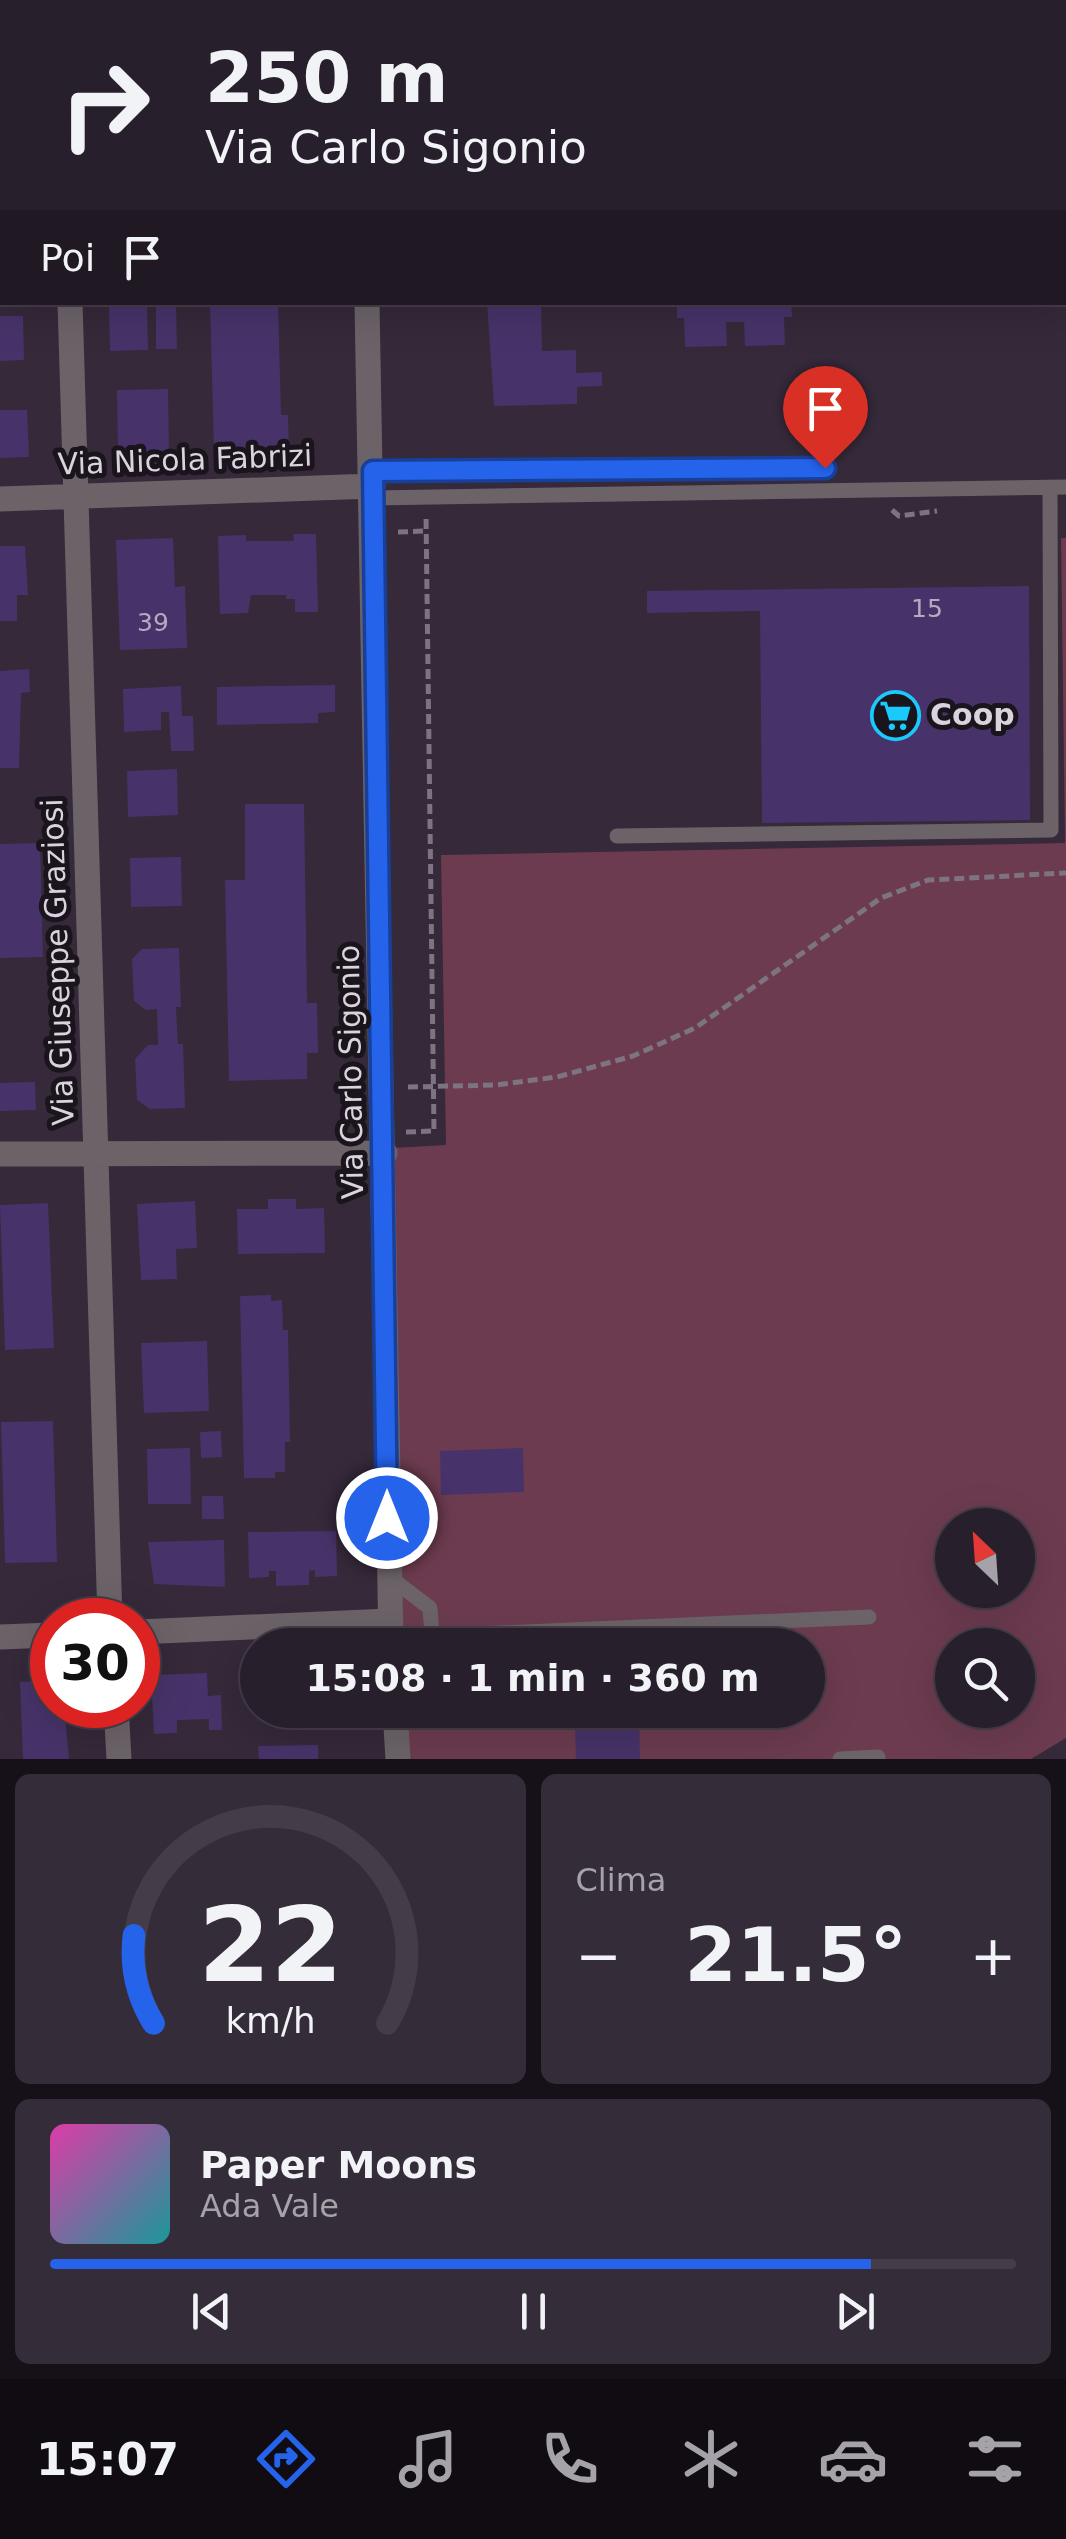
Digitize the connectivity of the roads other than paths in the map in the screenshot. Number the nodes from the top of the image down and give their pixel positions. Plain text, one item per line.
1 (70, 305) edge
2 (367, 305) edge
3 (825, 468) dead end
4 (373, 485) junction
5 (1058, 487) edge
6 (77, 497) junction
7 (0, 499) edge
8 (617, 836) dead end
9 (385, 1143) junction
10 (96, 1153) junction
11 (0, 1154) edge
12 (388, 1576) junction
13 (109, 1598) edge
14 (869, 1617) dead end
15 (390, 1628) edge
16 (160, 1632) edge
17 (240, 1632) edge
18 (30, 1636) edge
19 (0, 1637) edge
20 (117, 1728) edge
21 (395, 1728) edge
22 (878, 1757) edge
23 (119, 1759) edge
24 (398, 1759) edge
25 (840, 1759) edge

1 - 6 street, Via Giuseppe Graziosi
2 - 4 street, Via Carlo Sigonio
3 - 4 lane
4 - 5 lane
4 - 6 street, Via Nicola Fabrizi
4 - 9 street, Via Carlo Sigonio
5 - 8 lane
6 - 7 street, Via Nicola Fabrizi
6 - 10 street, Via Giuseppe Graziosi
9 - 10 street
9 - 12 street, Via Carlo Sigonio
10 - 11 street
10 - 13 street, Via Giuseppe Graziosi
12 - 14 lane
12 - 15 street, Via Carlo Sigonio
16 - 17 street
18 - 19 street
20 - 23 street
21 - 24 street
22 - 25 lane

